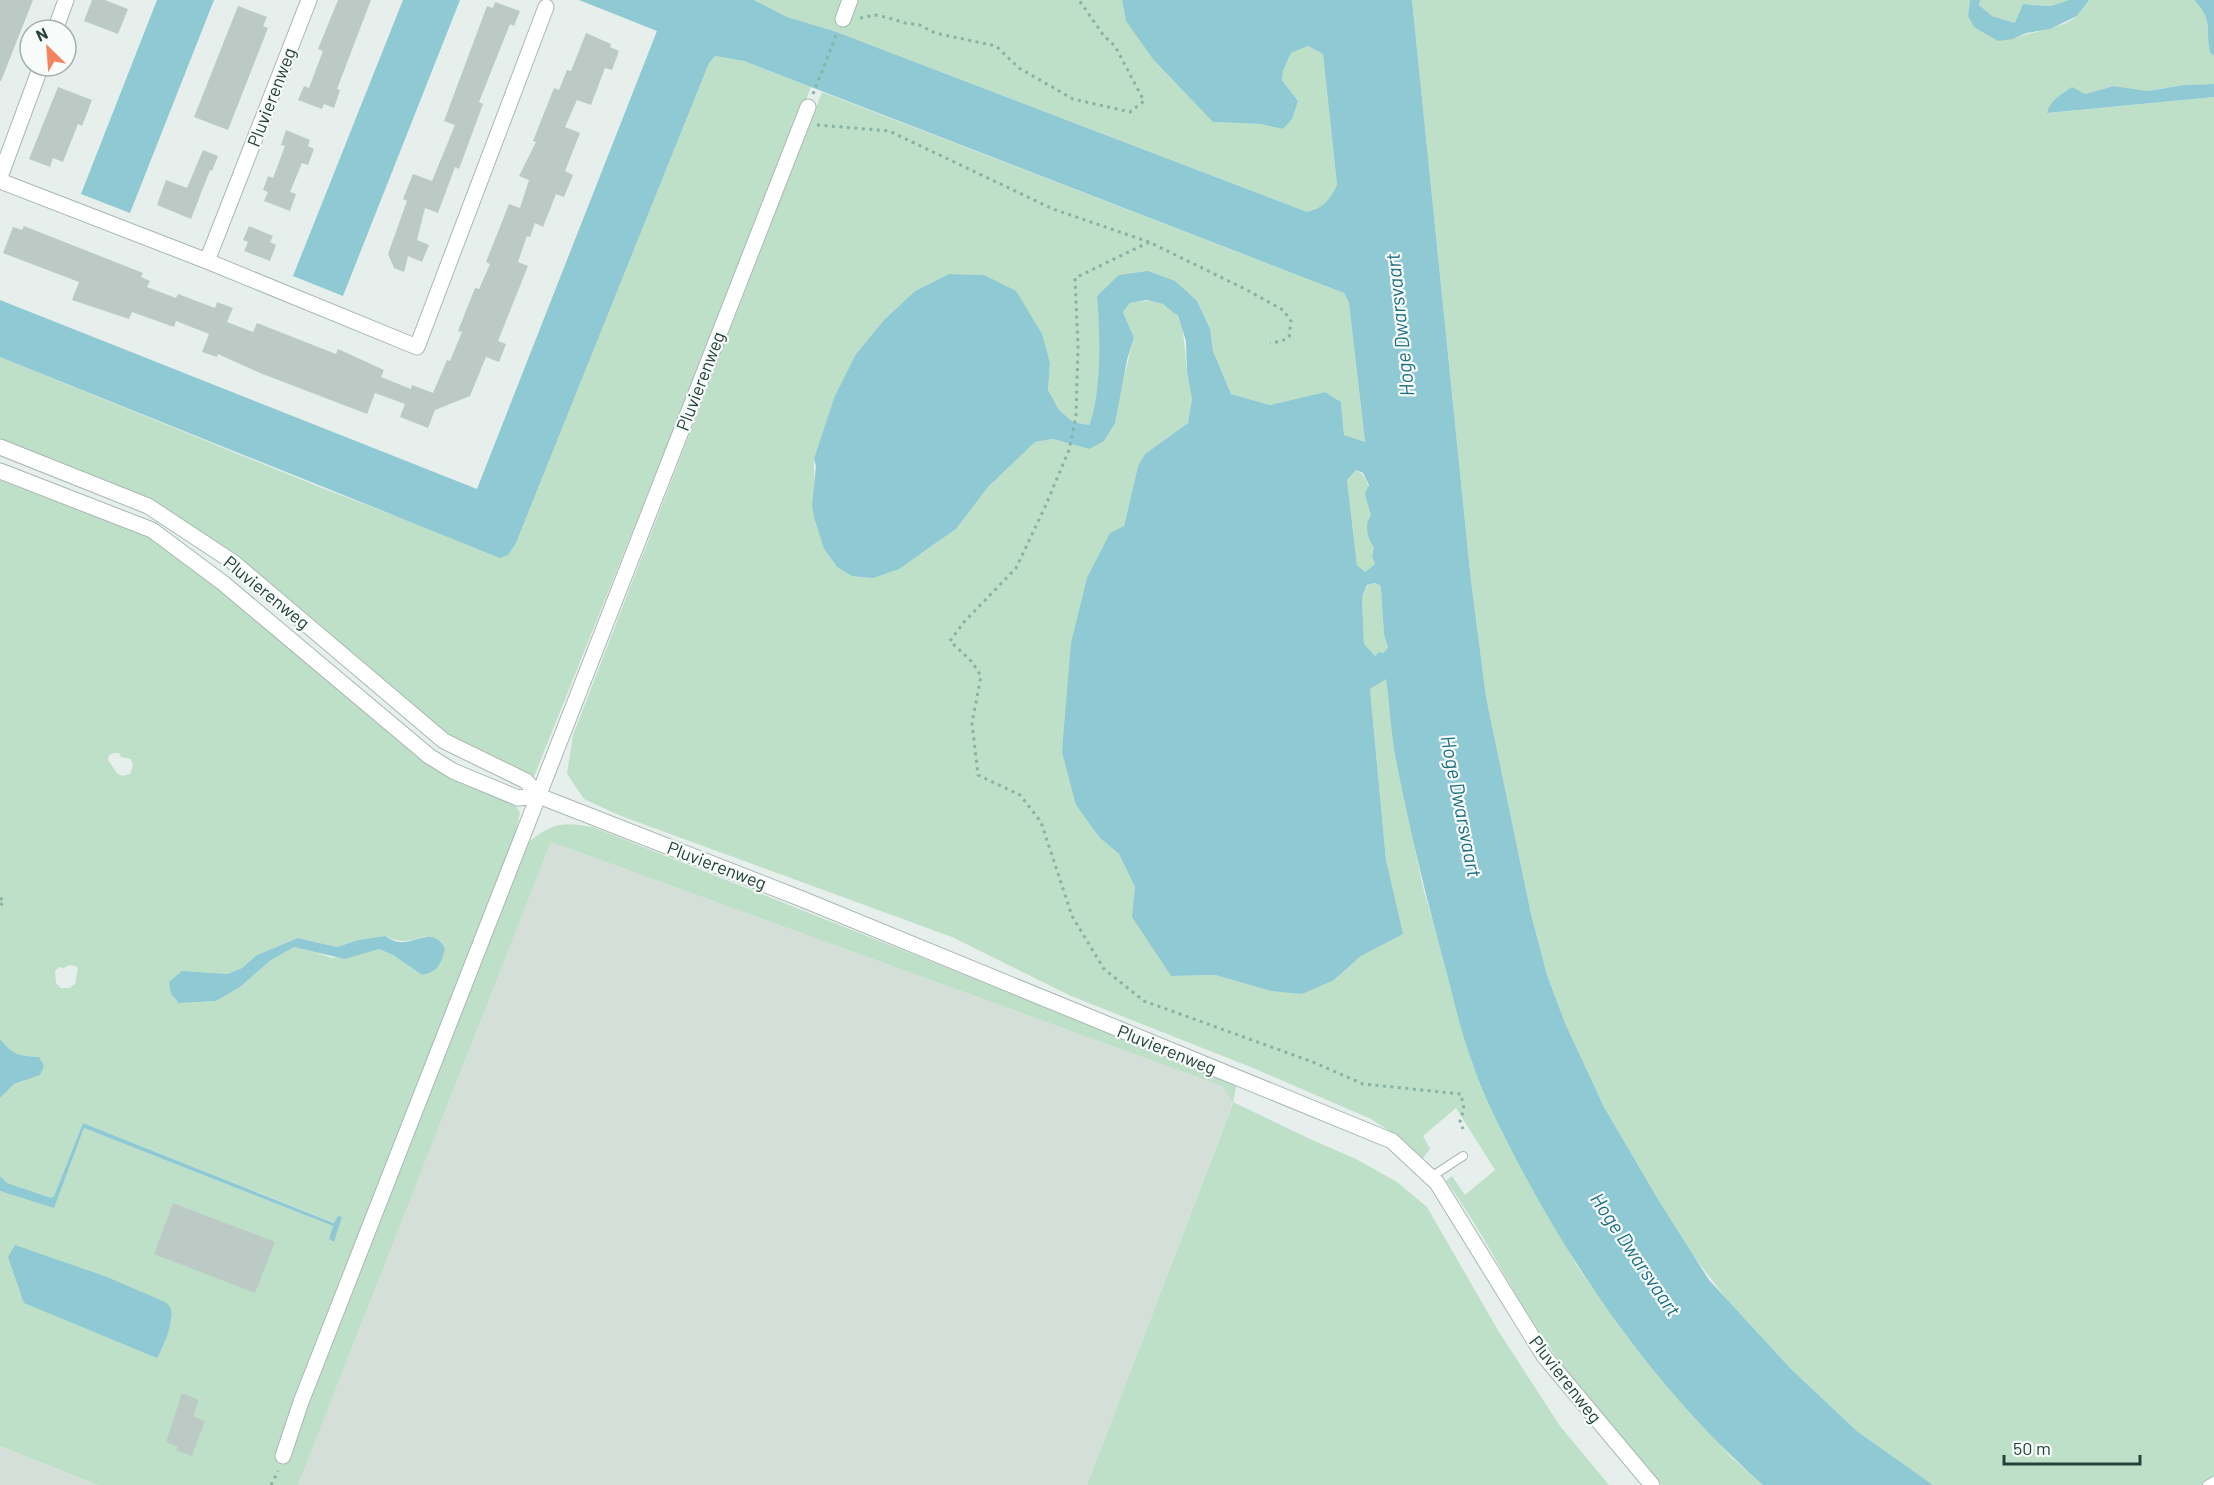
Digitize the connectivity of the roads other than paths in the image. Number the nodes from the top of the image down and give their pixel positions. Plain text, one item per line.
1 (66, 0) edge
2 (309, 0) edge
3 (850, 0) edge
4 (546, 7) dead end
5 (59, 18) edge
6 (843, 19) road end
7 (37, 78) edge
8 (808, 107) road end
9 (0, 179) edge
10 (207, 261) junction
11 (0, 447) edge
12 (0, 471) edge
13 (539, 796) junction
14 (1463, 1156) dead end
15 (1431, 1177) junction
16 (283, 1456) dead end
17 (2214, 1481) edge
18 (1652, 1485) edge
19 (2207, 1485) edge

1 - 5 street
2 - 10 street, Pluvierenweg
3 - 6 street
4 - 10 street
7 - 9 street
8 - 13 street, Pluvierenweg
9 - 10 street
11 - 13 street, Pluvierenweg
12 - 13 street, Pluvierenweg
13 - 15 street, Pluvierenweg
13 - 16 street
14 - 15 lane
15 - 18 street, Pluvierenweg
17 - 19 lane

